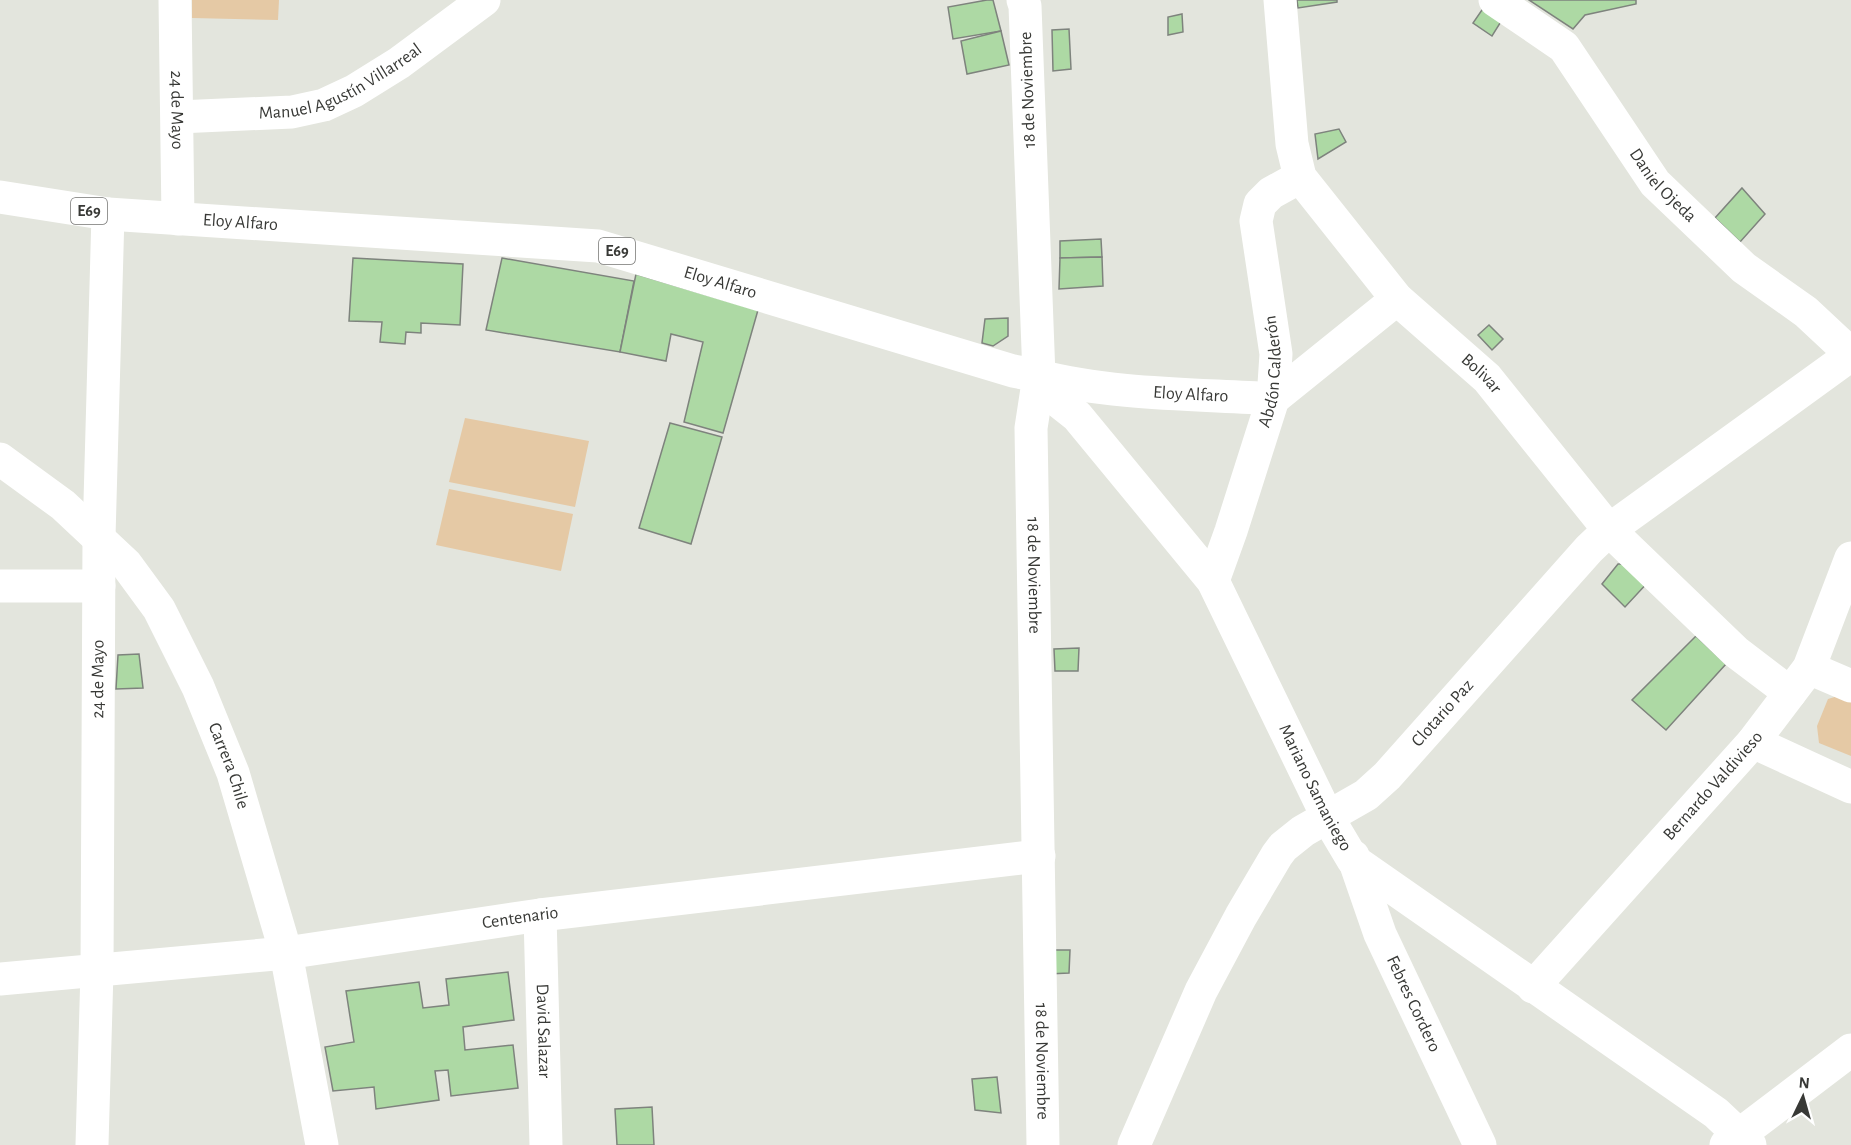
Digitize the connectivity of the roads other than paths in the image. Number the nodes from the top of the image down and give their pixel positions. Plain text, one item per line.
1 (175, 0) edge
2 (484, 0) edge
3 (1280, 0) edge
4 (1495, 0) edge
5 (1030, 2) edge
6 (178, 117) junction
7 (1300, 177) junction
8 (0, 197) edge
9 (108, 214) junction
10 (178, 219) junction
11 (1397, 299) junction
12 (1851, 354) edge
13 (1039, 376) junction
14 (1116, 389) junction
15 (1273, 399) junction
16 (1090, 432) junction
17 (0, 459) edge
18 (1609, 530) junction
19 (99, 537) junction
20 (1851, 558) edge
21 (1213, 581) junction
22 (0, 586) edge
23 (99, 586) junction
24 (1800, 681) junction
25 (1851, 686) edge
26 (1753, 742) junction
27 (1851, 787) edge
28 (1366, 795) junction
29 (1328, 818) junction
30 (1039, 856) junction
31 (1353, 860) junction
32 (1424, 908) junction
33 (540, 915) junction
34 (1380, 933) junction
35 (286, 953) junction
36 (97, 971) junction
37 (0, 979) edge
38 (1533, 987) junction
39 (1851, 1050) edge
40 (1738, 1141) edge
41 (92, 1145) edge
42 (322, 1145) edge
43 (546, 1145) edge
44 (1043, 1145) edge
45 (1134, 1145) edge
46 (1480, 1145) edge

1 - 6 street, 24 de Mayo
2 - 6 street, Manuel Agustín Villarreal
3 - 7 street, Bolivar
4 - 12 street, Daniel Ojeda
5 - 13 street, 18 de Noviembre
6 - 10 street, 24 de Mayo
7 - 11 street, Bolivar
7 - 15 street, Abdón Calderón
8 - 9 street, Eloy Alfaro / E69
9 - 10 street, Eloy Alfaro / E69
9 - 19 street, 24 de Mayo
10 - 13 street, Eloy Alfaro / E69
11 - 15 street
11 - 18 street, Bolivar
12 - 18 street, Clotario Paz
13 - 14 street, Eloy Alfaro
13 - 16 street, Mariano Samaniego
13 - 30 street, 18 de Noviembre
14 - 15 street, Eloy Alfaro
14 - 16 street
15 - 21 street, Abdón Calderón
16 - 21 street, Mariano Samaniego
17 - 19 street, Carrera Chile
18 - 24 street, Bolivar
18 - 28 street, Clotario Paz
19 - 23 street, 24 de Mayo
19 - 35 street, Carrera Chile
20 - 24 street, Bernardo Valdivieso
21 - 29 street, Mariano Samaniego
22 - 23 street
23 - 36 street, 24 de Mayo
24 - 25 street, Bolivar
24 - 26 street, Bernardo Valdivieso
26 - 27 street
26 - 38 street, Bernardo Valdivieso
28 - 29 street, Clotario Paz
28 - 31 street
29 - 31 street, Mariano Samaniego
29 - 45 street, Clotario Paz
30 - 33 street, Centenario
30 - 44 street, 18 de Noviembre
31 - 32 street, Mariano Samaniego
31 - 34 street, Febres Cordero
32 - 34 street
32 - 38 street, Mariano Samaniego
33 - 35 street, Centenario
33 - 43 street, David Salazar
34 - 46 street, Febres Cordero
35 - 36 street, Centenario
35 - 42 street, Carrera Chile
36 - 37 street, Centenario
36 - 41 street, 24 de Mayo
38 - 40 street, Mariano Samaniego
39 - 40 street

